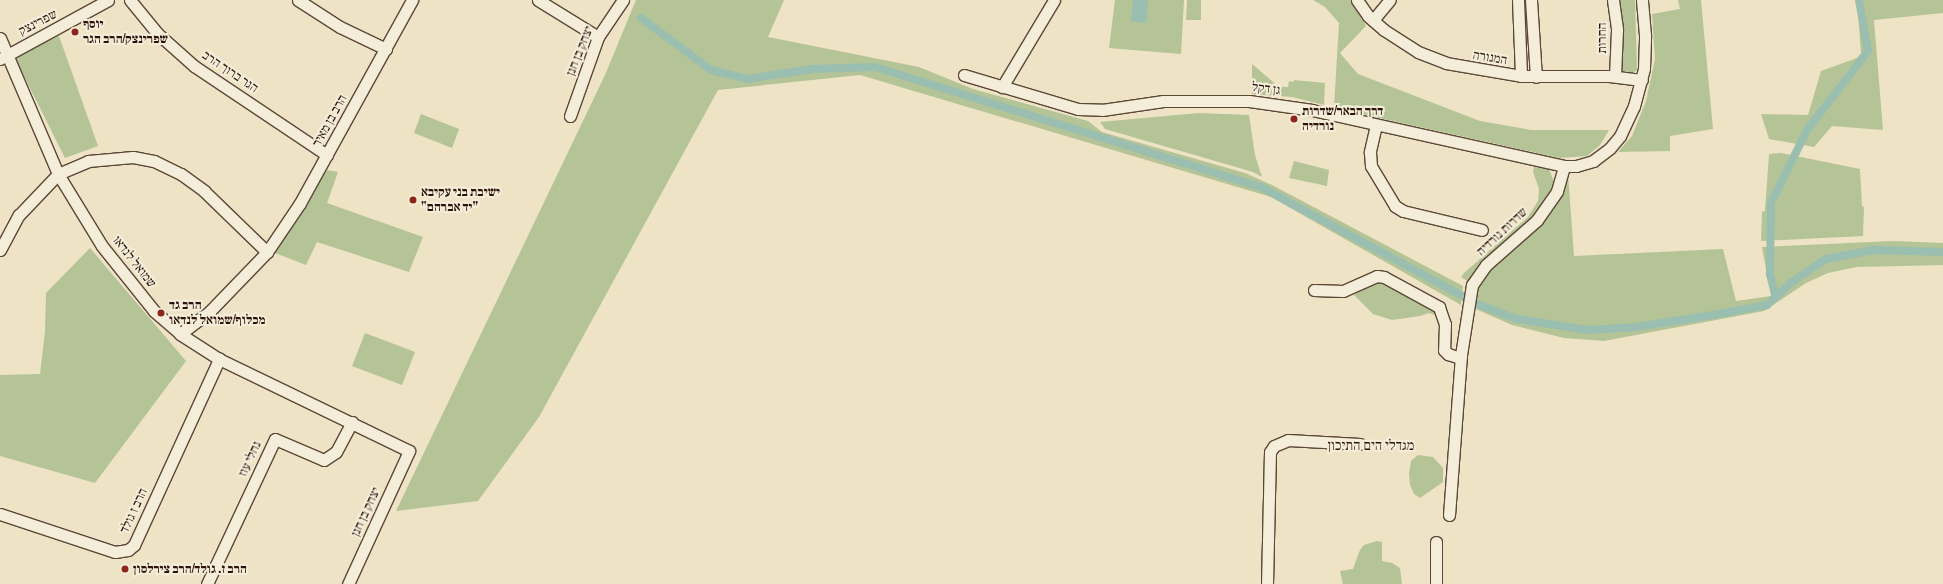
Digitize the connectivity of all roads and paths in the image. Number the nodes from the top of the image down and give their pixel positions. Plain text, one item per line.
1 (108, 0) edge
2 (130, 0) edge
3 (298, 0) edge
4 (412, 0) edge
5 (538, 0) edge
6 (623, 0) edge
7 (1054, 0) edge
8 (1357, 0) edge
9 (1518, 0) edge
10 (1531, 0) edge
11 (1613, 0) edge
12 (1642, 0) edge
13 (1386, 1) edge
14 (1370, 18) junction
15 (598, 37) junction
16 (0, 38) edge
17 (386, 49) junction
18 (3, 57) edge
19 (964, 75) dead end
20 (1522, 76) junction
21 (1615, 76) junction
22 (1536, 77) junction
23 (1642, 80) junction
24 (1002, 88) junction
25 (570, 116) dead end
26 (1376, 124) junction
27 (326, 155) junction
28 (1564, 166) junction
29 (58, 174) junction
30 (1482, 230) dead end
31 (0, 250) edge
32 (267, 252) junction
33 (1314, 290) dead end
34 (180, 334) junction
35 (1460, 358) junction
36 (219, 359) junction
37 (352, 422) junction
38 (1360, 444) dead end
39 (409, 451) joint
40 (0, 514) edge
41 (1449, 515) dead end
42 (1436, 542) dead end
43 (207, 584) edge
44 (348, 584) edge
45 (1266, 584) edge
46 (1436, 584) edge

1 - 18 street, שפרינצק
2 - 27 street, הגר ברוך הרב
3 - 17 street
4 - 17 street, הרב בן מאיר
5 - 15 street
6 - 15 street, יצחק בן חנן
7 - 24 street
8 - 14 street, המנורה
9 - 20 street
10 - 22 street
11 - 21 street, החרות
12 - 23 street
13 - 14 street
14 - 20 street, המנורה
15 - 25 street, יצחק בן חנן
16 - 18 street, שמואל לנדאו
17 - 27 street, הרב בן מאיר
18 - 29 street, שמואל לנדאו
19 - 24 street, גן דקל
20 - 22 street, המנורה
21 - 22 street, המנורה
21 - 23 street, המנורה
23 - 28 street
24 - 26 street, גן דקל
26 - 28 street, גן דקל
26 - 30 street
27 - 32 street, הרב בן מאיר
28 - 35 street, שדרות נורדיה
29 - 31 street
29 - 32 street
29 - 34 street, שמואל לנדאו
32 - 34 street, הרב בן מאיר
33 - 35 street
34 - 36 street, שמואל לנדאו
35 - 41 street, שדרות נורדיה
36 - 37 street, שמואל לנדאו
36 - 40 street, הרב ז גולד
37 - 39 street, שמואל לנדאו
37 - 43 street, נחלי עוז
38 - 45 street
39 - 44 street, יצחק בן חנן
42 - 46 street

